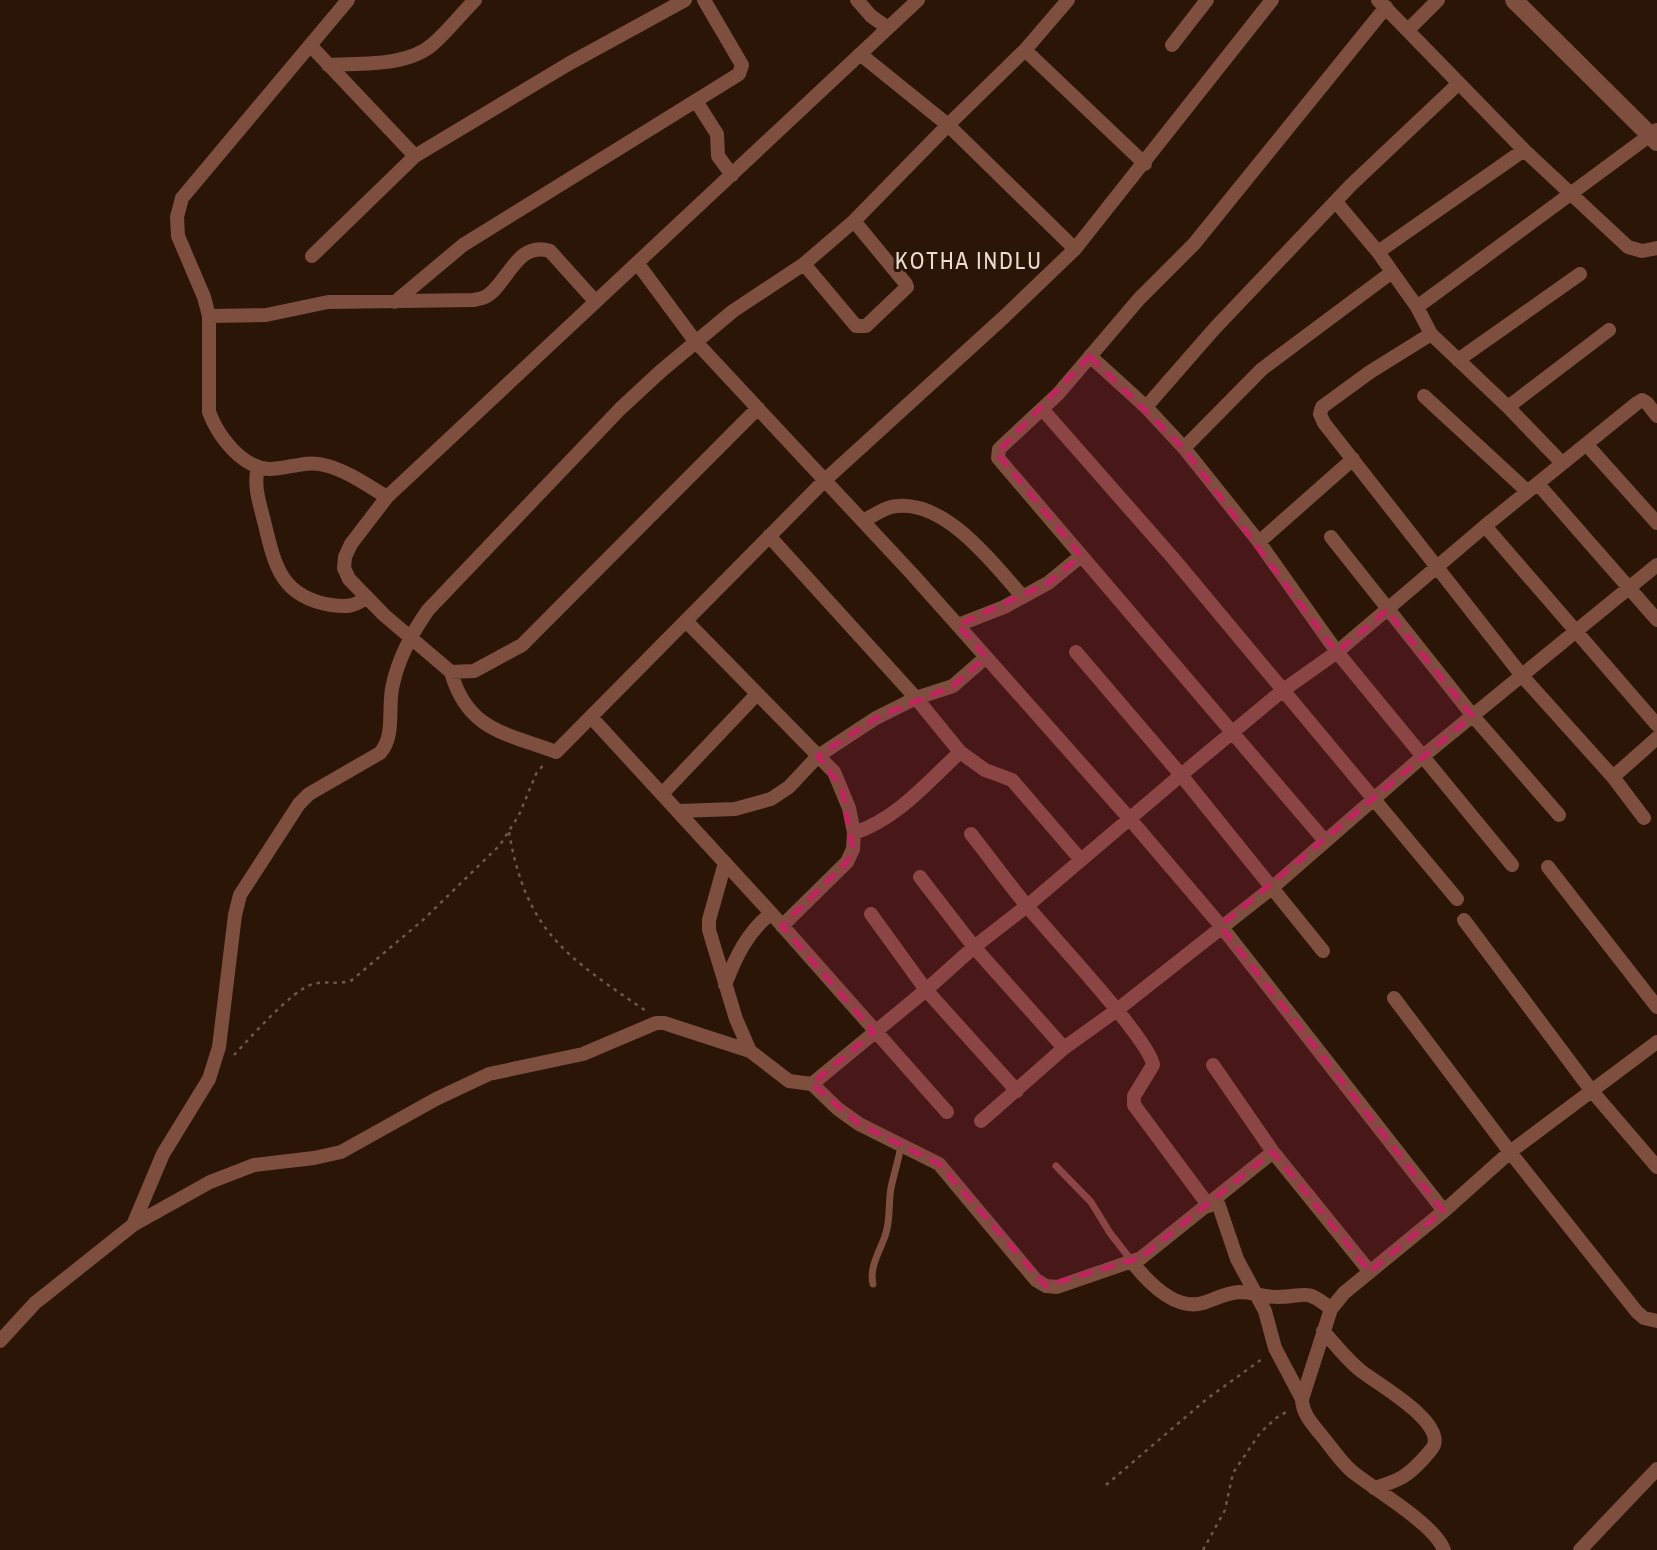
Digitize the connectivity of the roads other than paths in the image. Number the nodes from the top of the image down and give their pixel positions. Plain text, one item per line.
1 (348, 0) edge
2 (475, 0) edge
3 (685, 0) edge
4 (704, 0) edge
5 (858, 0) edge
6 (918, 0) edge
7 (1068, 0) edge
8 (1207, 0) edge
9 (1272, 0) edge
10 (1438, 0) edge
11 (1514, 0) edge
12 (1382, 4) edge
13 (888, 28) junction
14 (1408, 30) junction
15 (310, 45) junction
16 (1172, 45) dead end
17 (1025, 50) junction
18 (860, 54) junction
19 (328, 65) junction
20 (1459, 83) junction
21 (696, 101) junction
22 (948, 125) junction
23 (1655, 136) edge
24 (1524, 150) junction
25 (415, 156) junction
26 (1145, 163) junction
27 (732, 175) junction
28 (1573, 194) junction
29 (1336, 202) junction
30 (854, 221) junction
31 (1657, 248) edge
32 (1075, 249) junction
33 (1378, 253) junction
34 (312, 256) dead end
35 (638, 264) junction
36 (804, 264) junction
37 (1392, 272) junction
38 (1580, 274) dead end
39 (595, 301) junction
40 (394, 302) junction
41 (1417, 307) junction
42 (209, 316) junction
43 (1609, 330) dead end
44 (1431, 334) junction
45 (695, 341) junction
46 (1090, 356) junction
47 (1458, 360) junction
48 (1424, 396) dead end
49 (1146, 407) junction
50 (1508, 407) junction
51 (758, 408) junction
52 (1043, 410) junction
53 (1657, 416) edge
54 (1587, 445) junction
55 (1184, 448) junction
56 (1353, 459) junction
57 (1562, 463) junction
58 (258, 467) junction
59 (825, 480) junction
60 (1532, 488) junction
61 (387, 496) junction
62 (863, 521) junction
63 (1657, 523) edge
64 (1485, 526) junction
65 (769, 536) junction
66 (1331, 537) dead end
67 (1259, 542) junction
68 (1081, 556) junction
69 (1657, 565) edge
70 (1438, 567) junction
71 (1628, 588) junction
72 (1021, 596) junction
73 (367, 597) junction
74 (1387, 610) junction
75 (1657, 620) edge
76 (686, 621) junction
77 (958, 625) junction
78 (1577, 631) junction
79 (410, 636) junction
80 (1076, 652) dead end
81 (1337, 652) junction
82 (986, 657) junction
83 (451, 672) junction
84 (1523, 677) junction
85 (1282, 691) junction
86 (757, 694) junction
87 (916, 698) junction
88 (1474, 716) junction
89 (592, 717) junction
90 (1657, 725) edge
91 (1232, 734) junction
92 (1657, 738) edge
93 (960, 752) junction
94 (818, 756) junction
95 (1422, 757) junction
96 (1181, 775) junction
97 (1613, 777) junction
98 (662, 794) junction
99 (1372, 800) junction
100 (678, 811) junction
101 (1559, 815) dead end
102 (1129, 818) junction
103 (1644, 818) dead end
104 (854, 833) junction
105 (971, 834) dead end
106 (1325, 841) junction
107 (1081, 860) junction
108 (725, 863) junction
109 (1511, 865) dead end
110 (1548, 867) dead end
111 (919, 877) dead end
112 (1273, 887) junction
113 (1457, 899) dead end
114 (1027, 906) junction
115 (771, 913) junction
116 (871, 914) dead end
117 (1464, 920) dead end
118 (782, 926) junction
119 (1221, 926) junction
120 (974, 947) junction
121 (1323, 951) dead end
122 (725, 985) junction
123 (926, 990) junction
124 (1394, 998) dead end
125 (1657, 1007) edge
126 (1117, 1010) junction
127 (874, 1032) junction
128 (1657, 1042) edge
129 (1063, 1048) junction
130 (750, 1051) junction
131 (1213, 1065) dead end
132 (812, 1084) junction
133 (1591, 1090) junction
134 (1017, 1091) junction
135 (947, 1112) dead end
136 (981, 1121) dead end
137 (901, 1144) junction
138 (1273, 1152) junction
139 (1510, 1152) junction
140 (1056, 1166) dead end
141 (1657, 1167) edge
142 (1213, 1203) junction
143 (1444, 1211) junction
144 (133, 1225) junction
145 (1132, 1262) junction
146 (1370, 1272) junction
147 (873, 1284) dead end
148 (1257, 1294) junction
149 (1331, 1309) junction
150 (1657, 1321) edge
151 (1323, 1332) junction
152 (0, 1341) edge
153 (1302, 1403) junction
154 (1657, 1469) edge
155 (1374, 1488) junction
156 (1444, 1550) edge
157 (1580, 1550) edge

1 - 15 street
2 - 19 street
3 - 25 street
4 - 21 street
5 - 13 street
6 - 13 street
7 - 17 street
8 - 16 street
9 - 26 street
10 - 14 street
11 - 23 street
12 - 14 street
12 - 46 street
13 - 18 street
14 - 20 street
15 - 19 street
15 - 42 street
17 - 22 street
17 - 26 street
18 - 22 street
18 - 27 street
19 - 25 street
20 - 24 street
20 - 29 street
21 - 27 street
21 - 40 street
22 - 30 street
22 - 32 street
23 - 28 street
24 - 28 street
24 - 33 street
25 - 34 street
26 - 32 street
27 - 35 street
28 - 31 street
28 - 41 street
29 - 33 street
29 - 49 street
30 - 36 street
30 - 36 street
32 - 59 street
33 - 37 street
35 - 39 street
35 - 45 street
36 - 45 street
37 - 41 street
37 - 55 street
38 - 47 street
39 - 40 street
39 - 61 street
40 - 42 street
41 - 44 street
42 - 58 street
43 - 50 street
44 - 47 street
44 - 56 street
45 - 51 street
45 - 79 street
46 - 49 street
46 - 52 street
47 - 50 street
48 - 60 street
49 - 55 street
50 - 57 street
51 - 59 street
51 - 83 street
52 - 68 street
52 - 85 street
53 - 54 street
54 - 57 street
54 - 63 street
55 - 67 street
56 - 67 street
56 - 70 street
57 - 60 street
58 - 61 street
58 - 73 street
59 - 62 street
59 - 65 street
60 - 64 street
60 - 71 street
61 - 73 street
62 - 72 street
62 - 77 street
64 - 70 street
64 - 78 street
65 - 76 street
65 - 87 street
66 - 74 street
67 - 81 street
68 - 72 street
68 - 91 street
69 - 71 street
70 - 74 street
70 - 84 street
71 - 75 street
71 - 78 street
72 - 77 street
73 - 79 street
74 - 81 street
74 - 88 street
76 - 86 street
76 - 89 street
77 - 82 street
78 - 84 street
78 - 90 street
79 - 83 street
79 - 144 street
80 - 96 street
81 - 85 street
81 - 95 street
82 - 87 street
82 - 102 street
83 - 89 street
84 - 88 street
84 - 97 street
85 - 91 street
85 - 99 street
86 - 94 street
86 - 98 street
87 - 93 street
87 - 94 street
88 - 95 street
88 - 101 street
89 - 98 street
91 - 96 street
91 - 106 street
92 - 97 street
93 - 104 street
93 - 107 street
94 - 100 street
94 - 104 street
95 - 99 street
95 - 109 street
96 - 102 street
96 - 112 street
97 - 103 street
98 - 100 street
99 - 106 street
99 - 113 street
100 - 108 street
102 - 107 street
102 - 119 street
104 - 118 street
105 - 114 street
106 - 112 street
107 - 114 street
108 - 115 street
108 - 122 street
110 - 125 street
111 - 120 street
112 - 119 street
112 - 121 street
114 - 120 street
114 - 126 street
115 - 118 street
115 - 122 street
116 - 123 street
117 - 133 street
118 - 127 street
119 - 126 street
119 - 143 street
120 - 123 street
120 - 129 street
122 - 130 street
123 - 127 street
123 - 134 street
124 - 139 street
126 - 129 street
126 - 142 street
127 - 132 street
127 - 135 street
128 - 133 street
129 - 134 street
130 - 132 street
130 - 144 street
131 - 138 street
132 - 137 street
133 - 139 street
133 - 141 street
134 - 136 street
137 - 145 street
137 - 147 lane
138 - 142 street
138 - 146 street
139 - 143 street
139 - 150 street
140 - 145 lane
142 - 145 street
142 - 148 street
143 - 146 street
144 - 152 street
145 - 148 street
146 - 149 street
148 - 149 street
148 - 153 street
149 - 151 street
151 - 153 street
151 - 155 street
153 - 155 street
154 - 157 street
155 - 156 street

